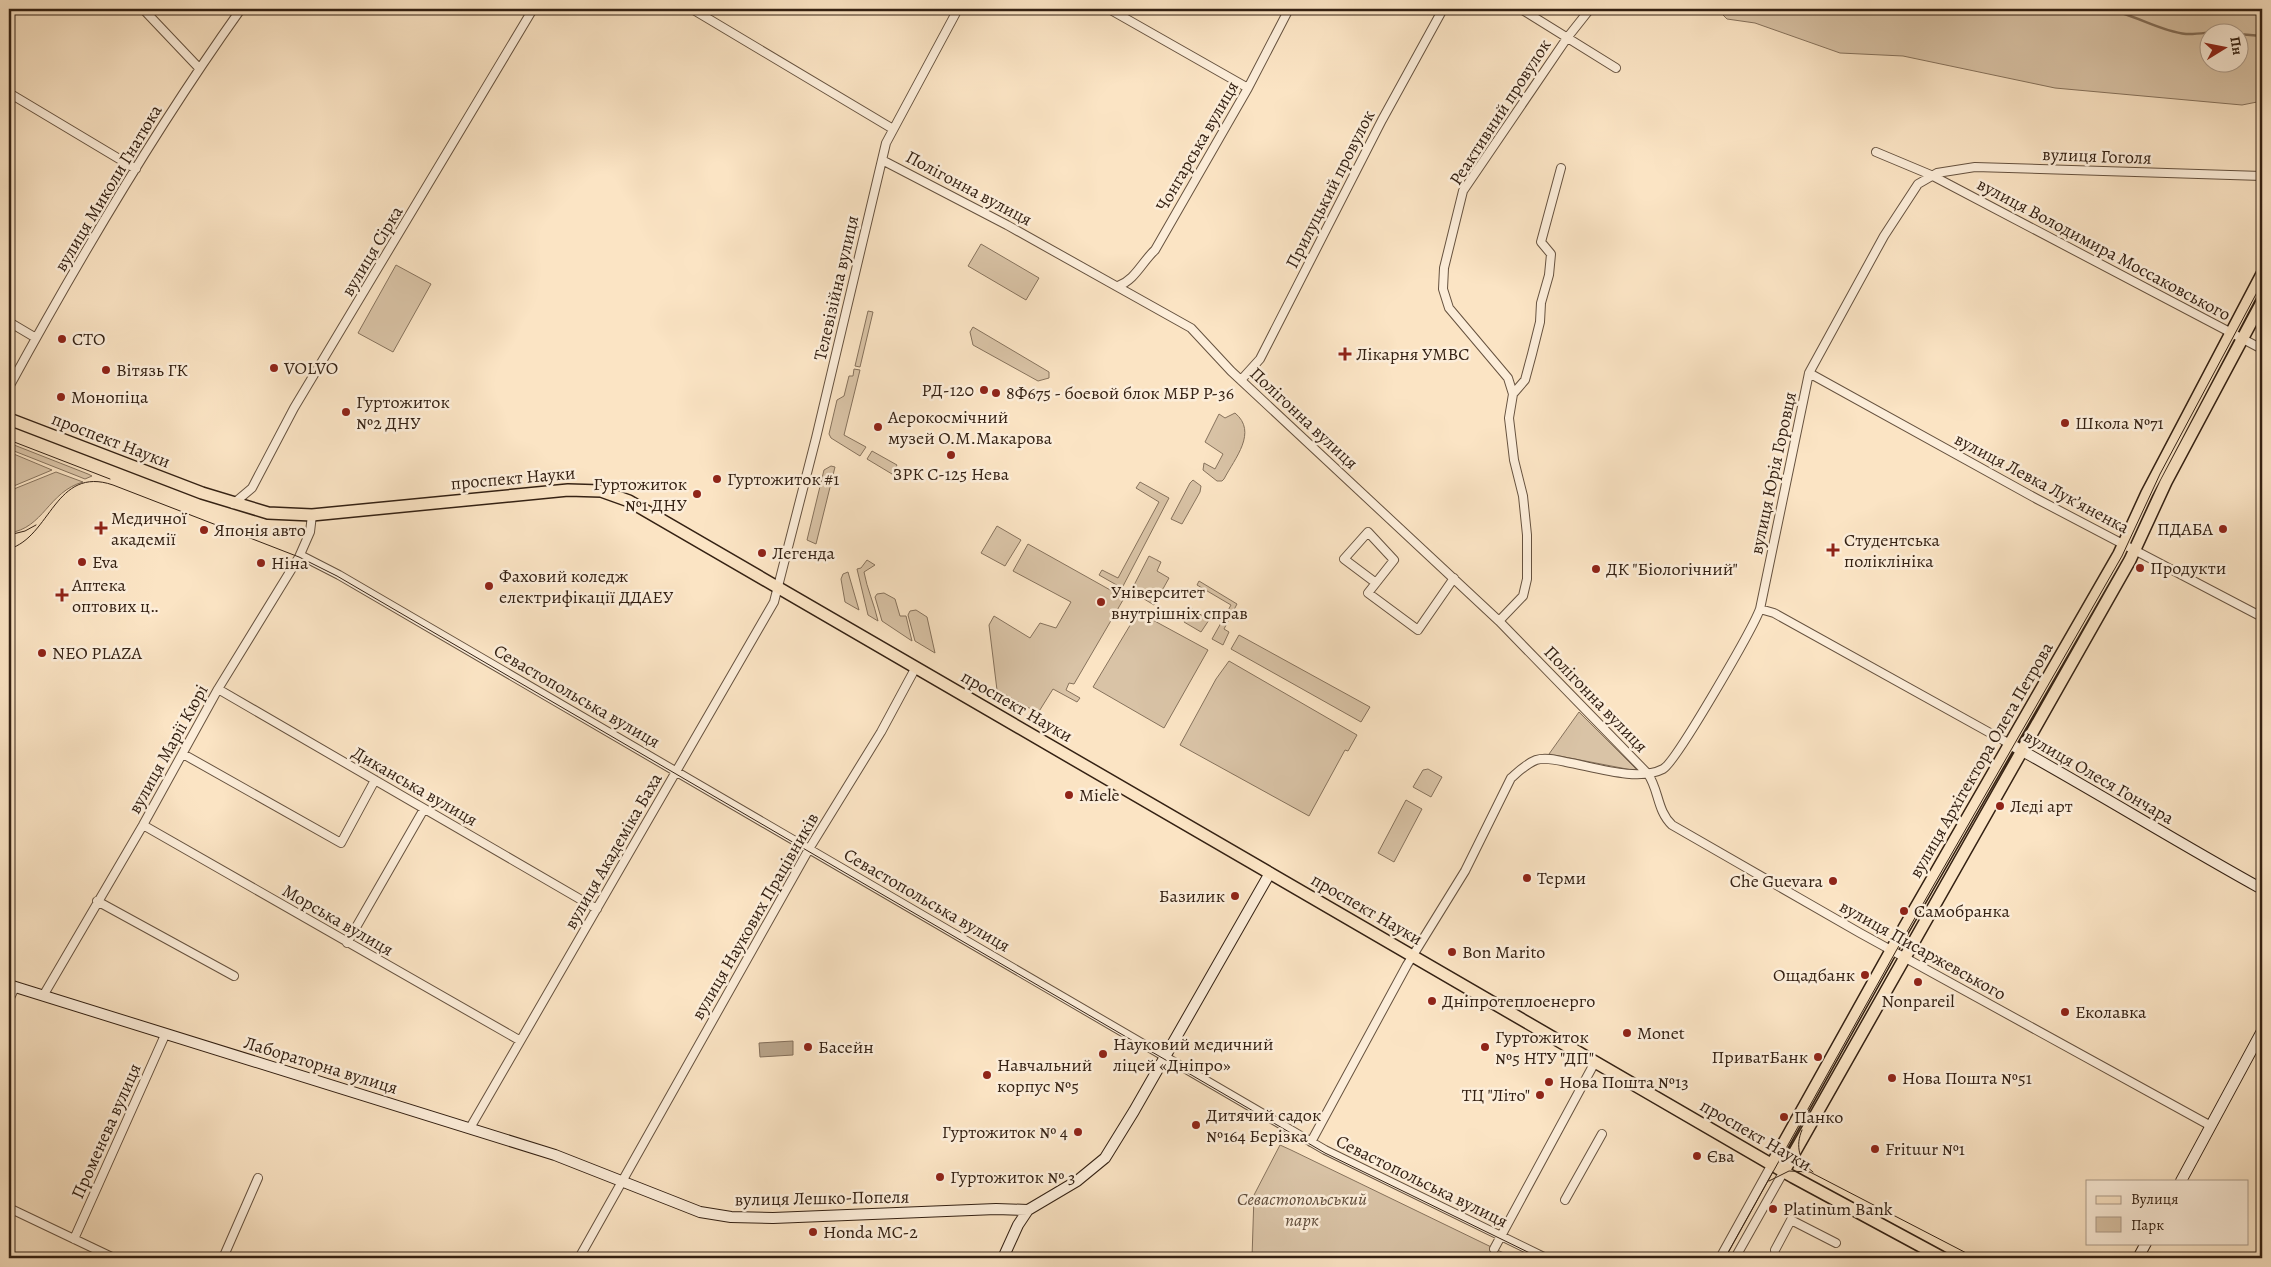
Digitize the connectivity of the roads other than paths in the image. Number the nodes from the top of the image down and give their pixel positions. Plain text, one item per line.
1 (143, 9) edge
2 (241, 9) edge
3 (533, 9) edge
4 (692, 9) edge
5 (958, 9) edge
6 (1109, 9) edge
7 (1129, 9) edge
8 (1289, 9) edge
9 (1443, 9) edge
10 (1521, 9) edge
11 (1590, 9) edge
12 (1124, 17) junction
13 (1567, 38) junction
14 (199, 68) junction
15 (1616, 68) dead end
16 (1248, 88) junction
17 (9, 93) edge
18 (893, 129) junction
19 (1876, 152) dead end
20 (882, 160) junction
21 (1561, 168) dead end
22 (136, 169) junction
23 (1931, 175) junction
24 (2262, 176) edge
25 (2262, 274) edge
26 (1118, 286) junction
27 (2262, 302) edge
28 (9, 322) edge
29 (2231, 332) junction
30 (36, 338) junction
31 (2243, 339) junction
32 (2262, 349) edge
33 (1808, 373) junction
34 (1241, 380) junction
35 (9, 387) edge
36 (1513, 394) junction
37 (9, 419) edge
38 (233, 504) junction
39 (312, 515) junction
40 (2124, 544) junction
41 (2135, 550) junction
42 (300, 555) junction
43 (1454, 578) junction
44 (1376, 584) junction
45 (778, 588) junction
46 (1760, 609) junction
47 (2262, 617) edge
48 (1500, 620) junction
49 (916, 667) junction
50 (218, 689) junction
51 (2015, 747) junction
52 (183, 754) junction
53 (677, 772) junction
54 (1648, 774) junction
55 (375, 780) junction
56 (424, 809) junction
57 (143, 825) junction
58 (809, 849) junction
59 (1270, 873) junction
60 (2262, 889) edge
61 (97, 901) junction
62 (597, 909) junction
63 (347, 943) junction
64 (1892, 949) junction
65 (1413, 956) junction
66 (1905, 956) junction
67 (234, 976) dead end
68 (12, 986) edge
69 (43, 996) junction
70 (9, 1000) edge
71 (2262, 1031) edge
72 (164, 1035) junction
73 (519, 1040) junction
74 (1164, 1056) junction
75 (1596, 1062) junction
76 (2211, 1126) junction
77 (470, 1128) junction
78 (1602, 1134) dead end
79 (1311, 1142) junction
80 (1772, 1164) junction
81 (1784, 1171) junction
82 (258, 1178) dead end
83 (2182, 1180) edge
84 (622, 1182) junction
85 (1565, 1200) dead end
86 (9, 1208) edge
87 (1028, 1210) junction
88 (1501, 1237) junction
89 (74, 1239) junction
90 (1836, 1243) dead end
91 (2145, 1244) edge
92 (1494, 1248) dead end
93 (1775, 1250) dead end
94 (114, 1258) edge
95 (223, 1258) edge
96 (579, 1258) edge
97 (1003, 1258) edge
98 (1546, 1258) edge
99 (1720, 1258) edge
100 (1735, 1258) edge
101 (1943, 1258) edge
102 (2138, 1258) edge

1 - 14 street
2 - 14 street, вулиця Миколи Гнатюка
3 - 38 street, вулиця Сірка
4 - 18 street, Полігонна вулиця
5 - 18 street, Телевізійна вулиця
6 - 12 street
7 - 12 street
8 - 16 street, Чонгарська вулиця
9 - 34 street, Прилуцький провулок
10 - 13 street
11 - 13 street, Реактивний провулок
12 - 16 street
13 - 15 street
13 - 36 street, Реактивний провулок
14 - 22 street, вулиця Миколи Гнатюка
16 - 26 street, Чонгарська вулиця
17 - 22 street
18 - 20 street, Телевізійна вулиця
19 - 23 street, вулиця Володимира Моссаковського
20 - 26 street, Полігонна вулиця
20 - 45 street, Телевізійна вулиця
21 - 36 street
22 - 30 street, вулиця Миколи Гнатюка
23 - 24 street, вулиця Гоголя
23 - 29 street, вулиця Володимира Моссаковського
23 - 33 street, вулиця Юрія Горовця
25 - 29 main road, вулиця Архітектора Олега Петрова
26 - 34 street, Полігонна вулиця
27 - 31 main road, вулиця Архітектора Олега Петрова
28 - 30 street
29 - 31 street, вулиця Володимира Моссаковського
29 - 40 main road, вулиця Архітектора Олега Петрова
30 - 35 street, вулиця Миколи Гнатюка
31 - 32 street, вулиця Володимира Моссаковського
31 - 41 main road, вулиця Архітектора Олега Петрова
33 - 40 street, вулиця Левка Лукʼяненка
33 - 46 street, вулиця Юрія Горовця
34 - 43 street, Полігонна вулиця
36 - 48 street
37 - 38 main road, проспект Науки
38 - 39 main road, проспект Науки
39 - 42 street, вулиця Марії Кюрі
39 - 45 main road, проспект Науки
40 - 41 street, вулиця Левка Лукʼяненка
40 - 51 main road, вулиця Архітектора Олега Петрова
41 - 47 street, вулиця Левка Лукʼяненка
41 - 51 main road, вулиця Архітектора Олега Петрова
42 - 50 street, вулиця Марії Кюрі
42 - 53 street, Севастопольська вулиця
43 - 44 street
43 - 48 street, Полігонна вулиця
44 - 44 street
45 - 49 main road, проспект Науки
45 - 53 street, вулиця Академіка Баха
46 - 51 street, вулиця Олеся Гончара
46 - 54 street, вулиця Юрія Горовця
48 - 54 street, Полігонна вулиця
49 - 58 street, вулиця Наукових Працівників
49 - 59 main road, проспект Науки
50 - 52 street, вулиця Марії Кюрі
50 - 55 street, Диканська вулиця
51 - 60 main road, вулиця Олеся Гончара
51 - 64 main road, вулиця Архітектора Олега Петрова
51 - 66 main road, вулиця Архітектора Олега Петрова
52 - 55 street
52 - 57 street, вулиця Марії Кюрі
53 - 58 street, Севастопольська вулиця
53 - 62 street, вулиця Академіка Баха
54 - 64 street, вулиця Писаржевського
54 - 65 street
55 - 56 street, Диканська вулиця
56 - 62 street, Диканська вулиця
56 - 63 street
57 - 61 street, вулиця Марії Кюрі
57 - 63 street, Морська вулиця
58 - 74 street, Севастопольська вулиця
58 - 84 street, вулиця Наукових Працівників
59 - 65 main road, проспект Науки
59 - 74 main road
61 - 67 street
61 - 69 street, вулиця Марії Кюрі
62 - 73 street, вулиця Академіка Баха
63 - 73 street, Морська вулиця
64 - 66 street, вулиця Писаржевського
64 - 80 main road, вулиця Архітектора Олега Петрова
65 - 75 main road, проспект Науки
65 - 79 street
66 - 76 street, вулиця Писаржевського
66 - 81 main road, вулиця Архітектора Олега Петрова
68 - 69 main road, Лабораторна вулиця
68 - 70 street
69 - 72 main road, Лабораторна вулиця
71 - 76 main road
72 - 77 main road, Лабораторна вулиця
72 - 89 street, Променева вулиця
73 - 77 street, вулиця Академіка Баха
74 - 79 street, Севастопольська вулиця
74 - 87 main road
75 - 80 main road, проспект Науки
75 - 88 street
76 - 83 main road
77 - 84 main road, Лабораторна вулиця
78 - 85 street
79 - 88 street, Севастопольська вулиця
80 - 81 main road, проспект Науки
80 - 99 street, вулиця Архітектора Олега Петрова
81 - 100 street
81 - 101 main road, проспект Науки
82 - 95 street
84 - 87 main road, вулиця Лешко-Попеля
84 - 96 street
86 - 89 street
87 - 97 main road
88 - 92 street
88 - 98 street, Севастопольська вулиця
89 - 94 street
90 - 93 street
91 - 102 main road

